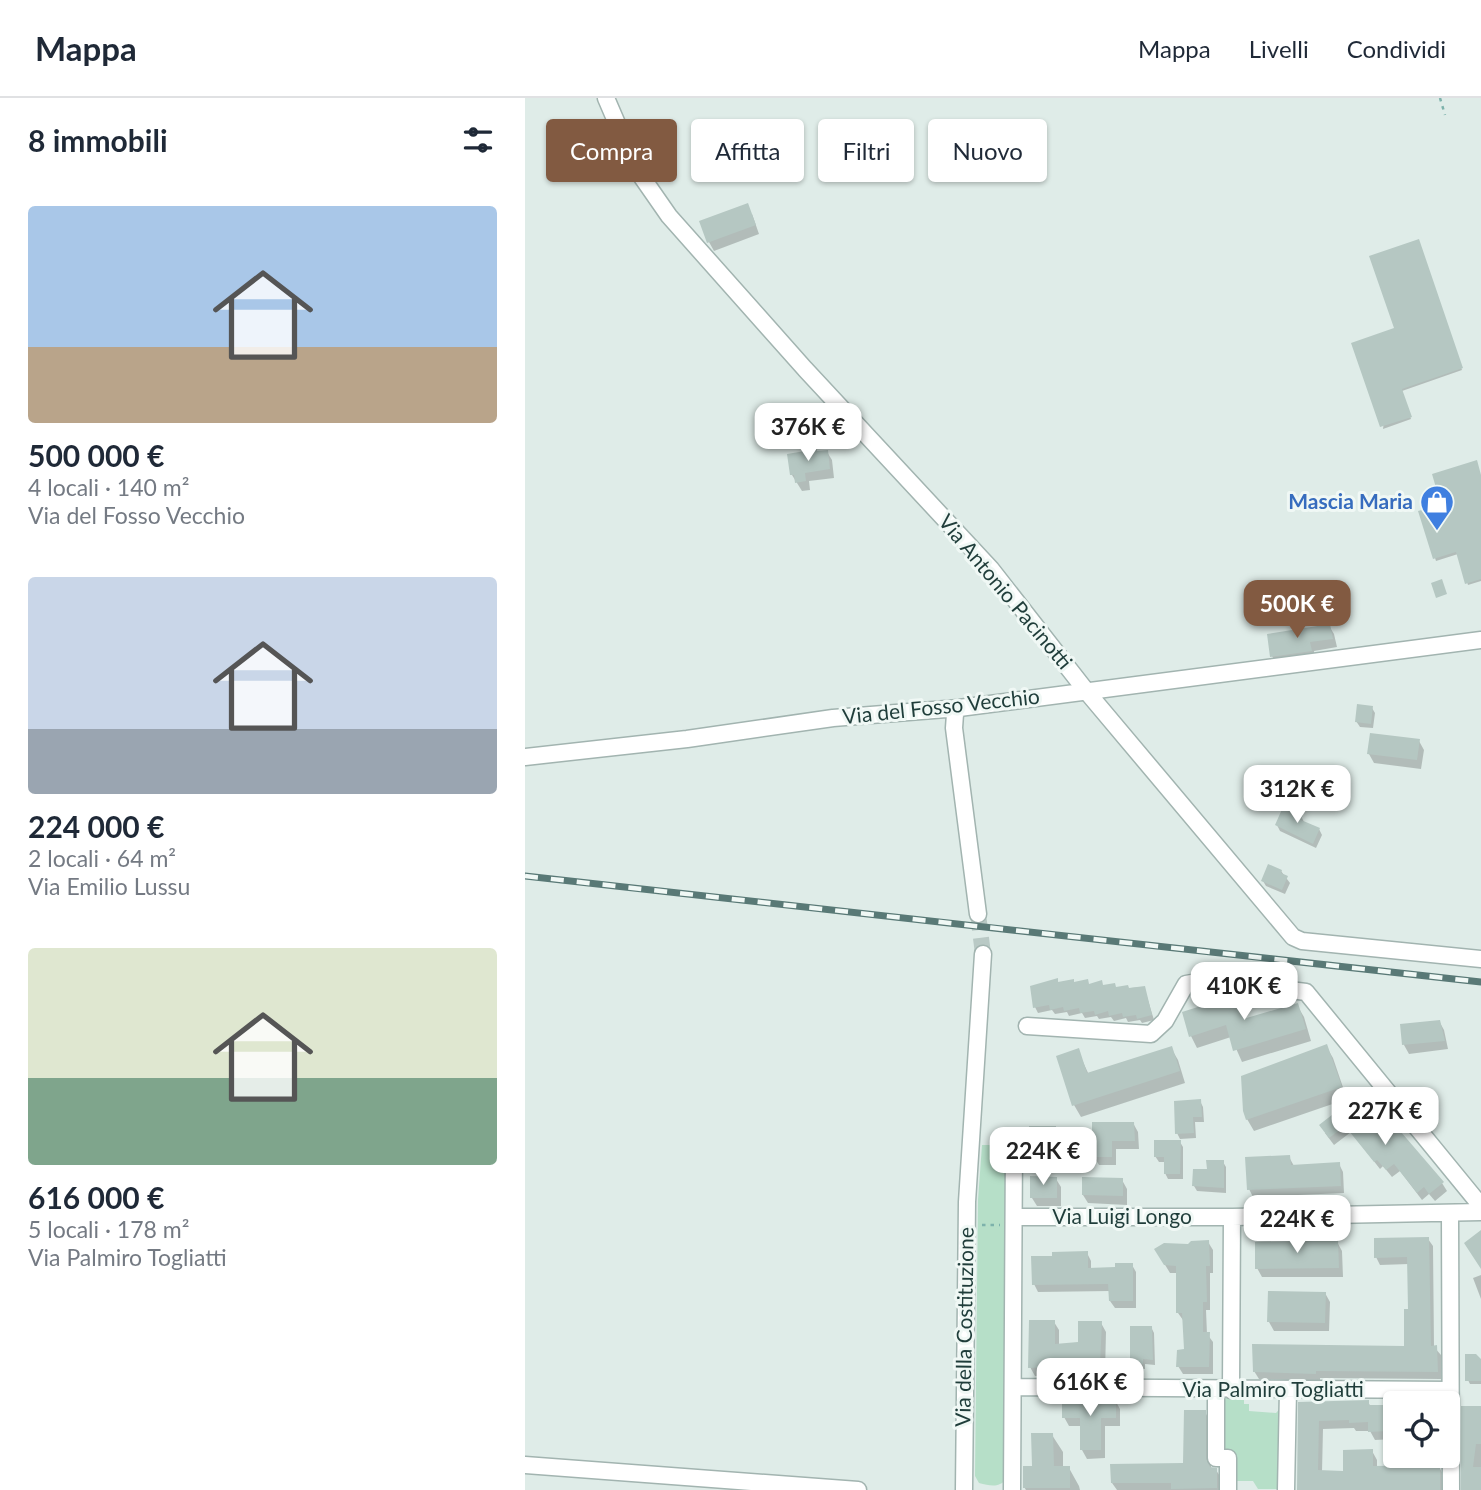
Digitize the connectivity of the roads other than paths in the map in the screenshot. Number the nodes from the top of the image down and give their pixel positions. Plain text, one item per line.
1 (606, 98) edge
2 (1481, 640) edge
3 (1087, 692) junction
4 (959, 708) junction
5 (525, 757) edge
6 (978, 914) tunnel mouth
7 (983, 954) tunnel mouth
8 (1481, 959) edge
9 (1027, 1026) dead end
10 (1014, 1143) dead end
11 (1481, 1206) edge
12 (1481, 1212) edge
13 (1450, 1213) junction
14 (1232, 1217) junction
15 (1014, 1221) junction
16 (1013, 1387) junction
17 (1224, 1390) junction
18 (1288, 1390) junction
19 (1450, 1390) junction
20 (525, 1465) edge
21 (858, 1490) edge
22 (964, 1490) edge
23 (1012, 1490) edge
24 (1228, 1490) edge
25 (1286, 1490) edge
26 (1451, 1490) edge

1 - 3 street, Via Antonio Pacinotti
2 - 3 street, Via del Fosso Vecchio
3 - 4 street, Via del Fosso Vecchio
3 - 8 street, Via Antonio Pacinotti
4 - 5 street, Via del Fosso Vecchio
4 - 6 street
7 - 22 street, Via della Costituzione
9 - 11 street
10 - 15 street
12 - 13 street, Via Luigi Longo
13 - 14 street, Via Luigi Longo
13 - 19 street
14 - 15 street, Via Luigi Longo
14 - 17 street
15 - 16 street
16 - 17 street, Via Palmiro Togliatti
16 - 23 street
17 - 18 street, Via Palmiro Togliatti
17 - 24 street
18 - 19 street, Via Palmiro Togliatti
18 - 25 street
19 - 26 street
20 - 21 street

